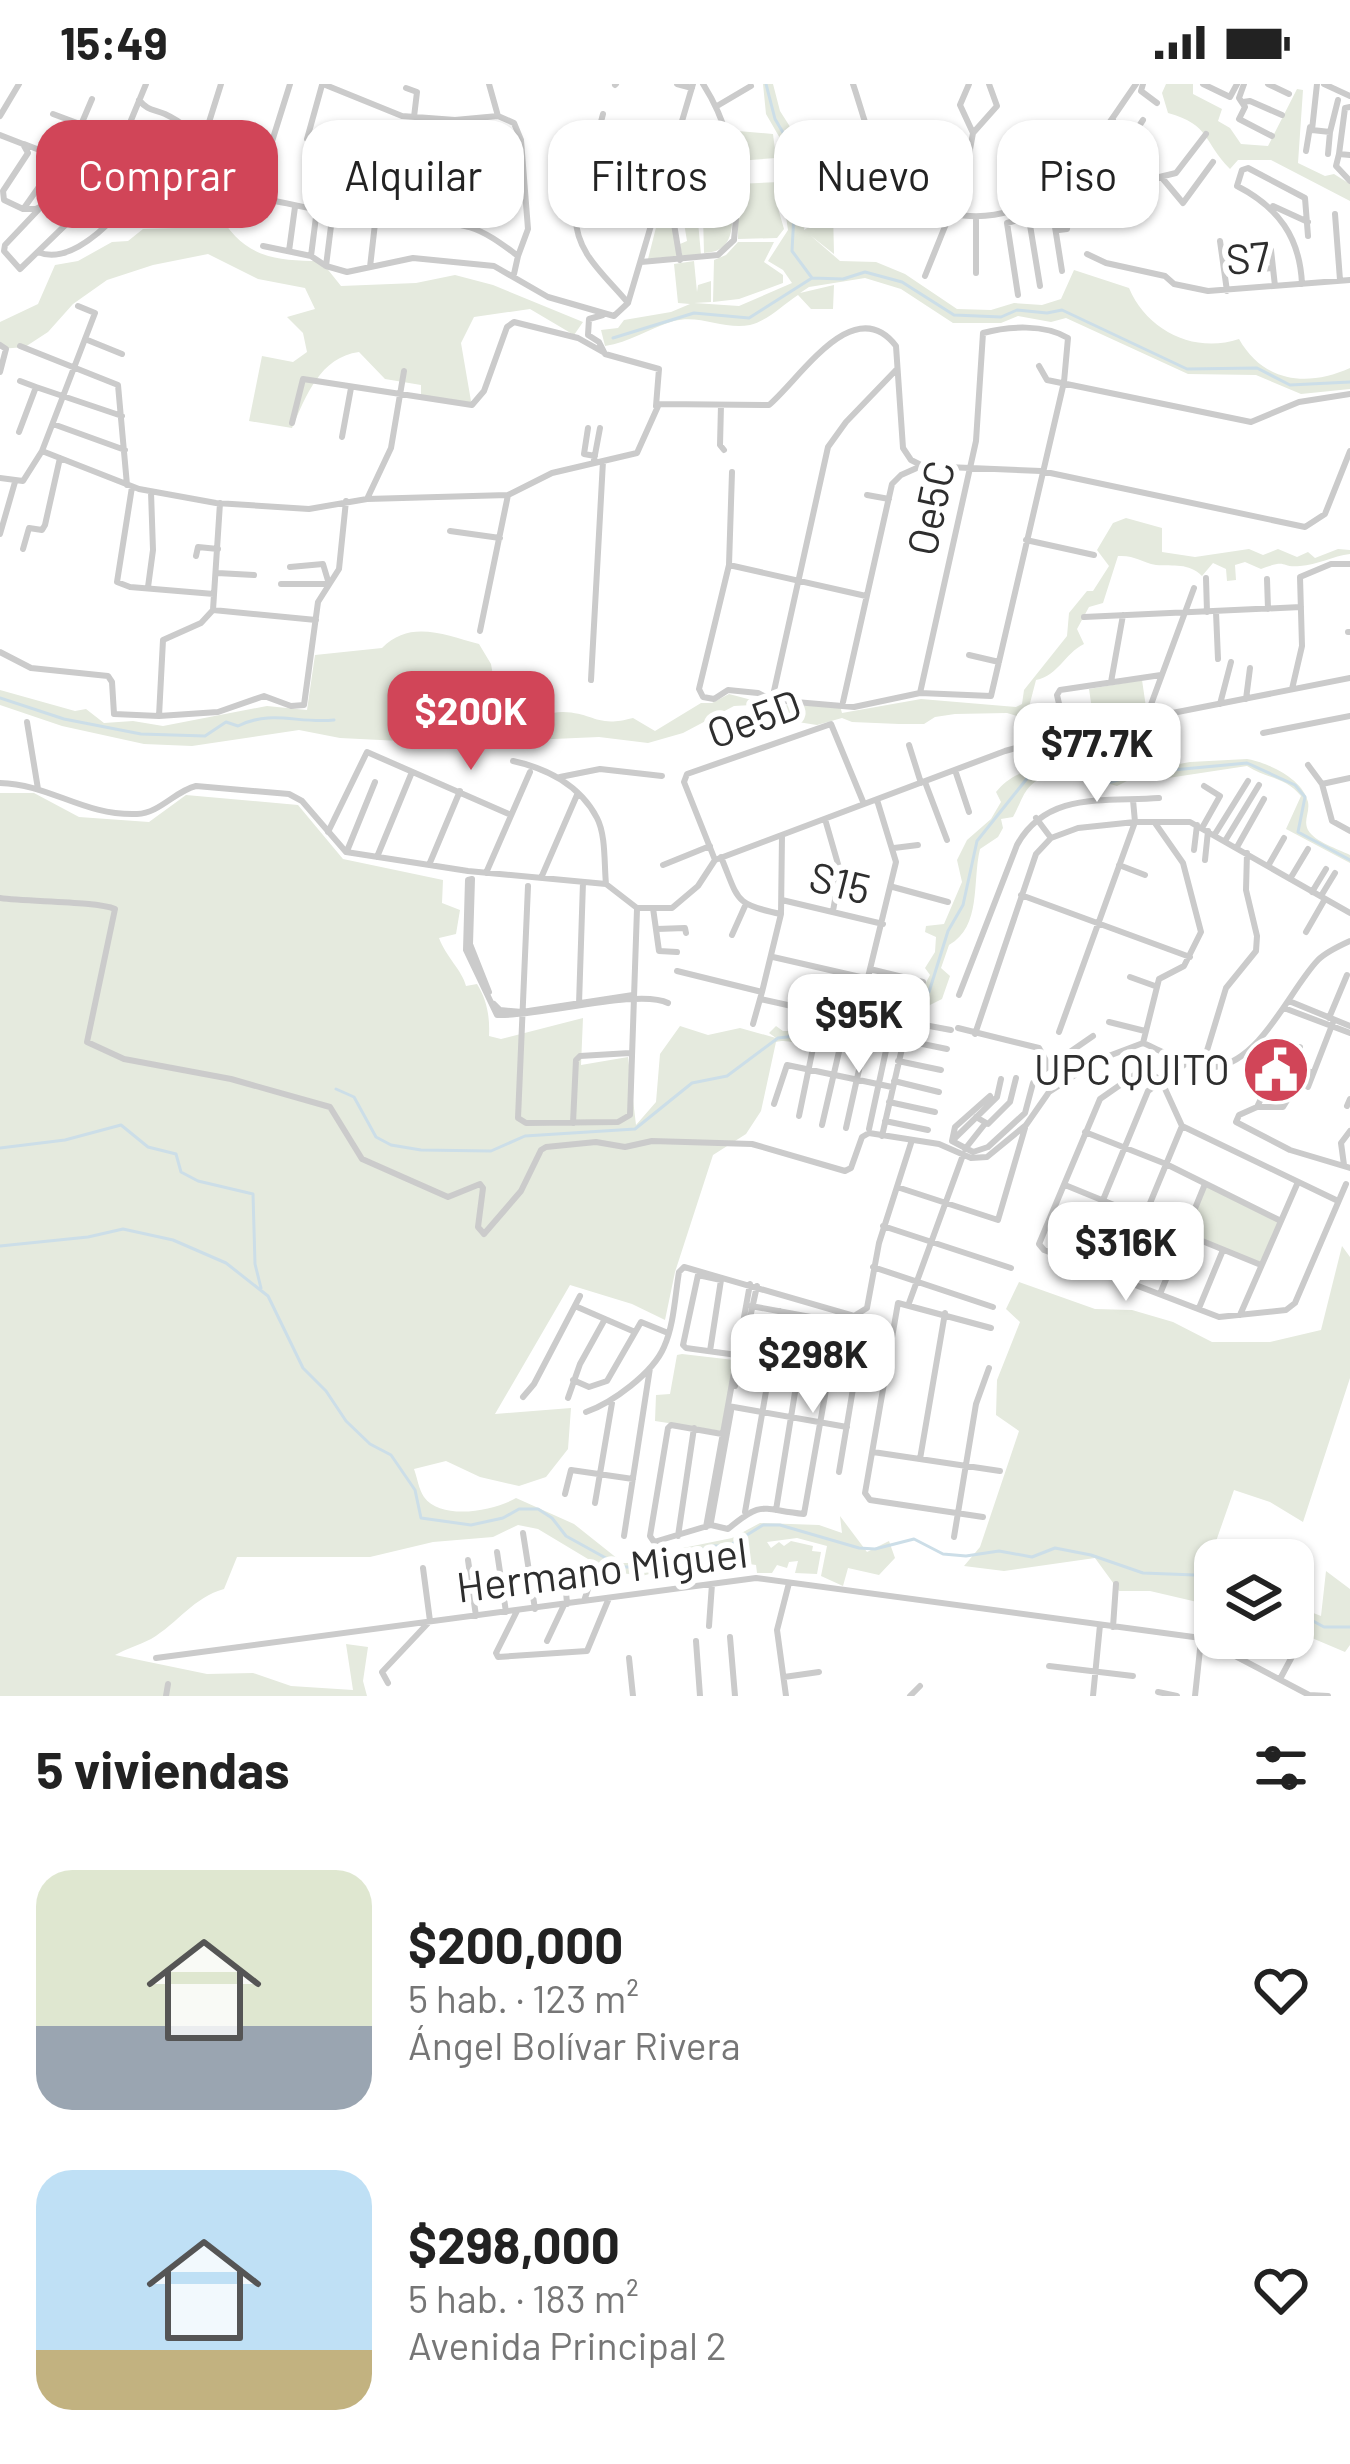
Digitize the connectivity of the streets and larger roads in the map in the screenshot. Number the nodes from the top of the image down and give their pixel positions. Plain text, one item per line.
1 (19, 84) edge
2 (146, 84) edge
3 (221, 84) edge
4 (290, 84) edge
5 (323, 84) edge
6 (489, 84) edge
7 (677, 84) edge
8 (703, 84) edge
9 (854, 84) edge
10 (969, 84) edge
11 (990, 84) edge
12 (1140, 84) edge
13 (1203, 84) edge
14 (1241, 84) edge
15 (1268, 84) edge
16 (1321, 84) edge
17 (692, 86) edge
18 (752, 86) edge
19 (406, 88) dead end
20 (1289, 94) dead end
21 (1350, 96) edge
22 (92, 98) dead end
23 (140, 100) junction
24 (1338, 100) dead end
25 (1243, 102) junction
26 (1156, 103) dead end
27 (718, 106) junction
28 (1350, 107) edge
29 (52, 114) dead end
30 (603, 114) dead end
31 (1282, 115) dead end
32 (0, 116) edge
33 (498, 116) junction
34 (414, 117) junction
35 (1112, 118) edge
36 (67, 120) edge
37 (84, 120) edge
38 (132, 120) edge
39 (174, 120) edge
40 (210, 120) edge
41 (313, 120) edge
42 (867, 120) edge
43 (967, 120) edge
44 (278, 122) edge
45 (1310, 127) junction
46 (1330, 132) junction
47 (973, 133) edge
48 (1206, 134) dead end
49 (1272, 136) dead end
50 (3, 137) edge
51 (1346, 141) edge
52 (22, 144) junction
53 (0, 147) edge
54 (36, 149) edge
55 (1306, 151) dead end
56 (1328, 154) dead end
57 (1339, 154) junction
58 (1350, 155) edge
59 (1213, 162) dead end
60 (1350, 177) edge
61 (1159, 179) edge
62 (1163, 179) junction
63 (36, 194) edge
64 (278, 202) edge
65 (295, 206) junction
66 (302, 207) edge
67 (23, 209) junction
68 (36, 209) edge
69 (36, 213) edge
70 (1335, 214) dead end
71 (997, 215) edge
72 (973, 217) edge
73 (976, 217) junction
74 (1285, 217) junction
75 (1308, 222) junction
76 (61, 228) edge
77 (101, 228) edge
78 (314, 228) edge
79 (330, 228) edge
80 (374, 228) edge
81 (470, 228) edge
82 (675, 228) edge
83 (947, 228) edge
84 (1006, 228) edge
85 (1030, 228) edge
86 (1059, 229) edge
87 (1308, 236) dead end
88 (1220, 241) dead end
89 (262, 246) dead end
90 (1271, 250) dead end
91 (289, 251) junction
92 (38, 252) junction
93 (1087, 254) dead end
94 (310, 256) junction
95 (518, 256) junction
96 (680, 260) junction
97 (640, 262) junction
98 (326, 266) junction
99 (370, 267) junction
100 (1273, 268) junction
101 (1062, 271) dead end
102 (1243, 271) dead end
103 (976, 272) dead end
104 (514, 274) junction
105 (925, 276) dead end
106 (1340, 280) junction
107 (1350, 280) edge
108 (1302, 284) junction
109 (1040, 286) dead end
110 (1275, 286) junction
111 (1227, 291) junction
112 (1018, 295) dead end
113 (628, 303) junction
114 (78, 306) dead end
115 (604, 314) junction
116 (85, 339) junction
117 (20, 346) dead end
118 (3, 347) edge
119 (603, 352) junction
120 (122, 354) dead end
121 (74, 366) junction
122 (899, 366) junction
123 (1039, 366) dead end
124 (404, 371) dead end
125 (0, 372) edge
126 (20, 381) dead end
127 (1064, 382) junction
128 (35, 388) junction
129 (351, 388) junction
130 (399, 394) junction
131 (1350, 394) edge
132 (63, 397) junction
133 (721, 405) junction
134 (656, 406) junction
135 (122, 416) junction
136 (292, 423) dead end
137 (53, 424) junction
138 (588, 428) dead end
139 (600, 428) dead end
140 (19, 433) dead end
141 (342, 437) dead end
142 (125, 450) junction
143 (724, 450) dead end
144 (42, 451) junction
145 (1350, 451) edge
146 (60, 458) junction
147 (597, 460) junction
148 (923, 466) junction
149 (970, 467) junction
150 (1041, 471) junction
151 (732, 472) dead end
152 (0, 478) edge
153 (15, 482) junction
154 (129, 486) junction
155 (151, 492) junction
156 (508, 495) junction
157 (867, 495) dead end
158 (367, 499) junction
159 (889, 499) junction
160 (346, 501) junction
161 (220, 503) junction
162 (450, 531) dead end
163 (0, 534) edge
164 (500, 538) junction
165 (1026, 540) junction
166 (23, 549) dead end
167 (218, 549) junction
168 (1094, 555) dead end
169 (196, 556) dead end
170 (1350, 564) edge
171 (729, 565) junction
172 (290, 567) dead end
173 (217, 573) junction
174 (254, 575) dead end
175 (1206, 578) dead end
176 (1267, 579) dead end
177 (798, 581) junction
178 (281, 584) dead end
179 (329, 584) junction
180 (148, 586) junction
181 (1194, 588) dead end
182 (215, 594) junction
183 (867, 597) junction
184 (1300, 608) junction
185 (1268, 609) junction
186 (213, 610) junction
187 (1212, 612) junction
188 (1182, 613) junction
189 (1123, 615) junction
190 (1084, 617) dead end
191 (316, 620) junction
192 (480, 631) dead end
193 (0, 652) edge
194 (969, 655) dead end
195 (1218, 658) dead end
196 (999, 662) junction
197 (1231, 662) dead end
198 (1250, 668) dead end
199 (1160, 675) junction
200 (1350, 679) edge
201 (591, 680) dead end
202 (1111, 682) junction
203 (1292, 689) junction
204 (920, 694) junction
205 (1246, 699) junction
206 (772, 700) junction
207 (842, 704) junction
208 (1220, 704) junction
209 (159, 716) junction
210 (1350, 716) edge
211 (1146, 718) junction
212 (28, 722) dead end
213 (1121, 723) junction
214 (1099, 728) junction
215 (1263, 733) dead end
216 (1066, 734) junction
217 (909, 745) dead end
218 (1126, 751) dead end
219 (1104, 755) dead end
220 (513, 760) dead end
221 (1308, 765) dead end
222 (955, 770) junction
223 (412, 772) junction
224 (530, 772) dead end
225 (662, 776) dead end
226 (560, 777) junction
227 (1350, 778) edge
228 (1248, 781) dead end
229 (374, 782) dead end
230 (0, 783) edge
231 (923, 783) junction
232 (1259, 784) dead end
233 (1322, 784) junction
234 (1204, 786) dead end
235 (38, 789) junction
236 (460, 791) junction
237 (577, 795) junction
238 (1160, 799) dead end
239 (1264, 799) dead end
240 (877, 800) junction
241 (1133, 800) junction
242 (865, 805) junction
243 (969, 812) dead end
244 (512, 815) junction
245 (1036, 818) junction
246 (825, 819) junction
247 (1135, 821) junction
248 (1155, 822) junction
249 (1205, 830) junction
250 (1350, 831) edge
251 (328, 832) junction
252 (782, 835) junction
253 (1051, 838) junction
254 (1284, 838) dead end
255 (947, 840) dead end
256 (1225, 841) junction
257 (918, 845) dead end
258 (710, 846) junction
259 (894, 848) junction
260 (1237, 848) junction
261 (1308, 849) dead end
262 (1194, 850) dead end
263 (346, 852) junction
264 (1246, 854) junction
265 (377, 857) junction
266 (718, 858) junction
267 (1205, 860) dead end
268 (429, 865) junction
269 (663, 865) dead end
270 (1120, 866) junction
271 (1268, 866) junction
272 (1330, 871) dead end
273 (486, 873) junction
274 (1145, 875) dead end
275 (541, 878) junction
276 (1290, 879) junction
277 (584, 882) junction
278 (606, 884) junction
279 (528, 886) dead end
280 (892, 886) junction
281 (1021, 895) junction
282 (1319, 896) junction
283 (0, 898) edge
284 (782, 900) junction
285 (948, 902) dead end
286 (746, 906) junction
287 (637, 908) junction
288 (653, 908) junction
289 (832, 911) junction
290 (1350, 913) edge
291 (781, 914) junction
292 (883, 924) junction
293 (1099, 924) junction
294 (657, 929) junction
295 (686, 932) dead end
296 (1306, 932) dead end
297 (732, 935) dead end
298 (1350, 940) edge
299 (677, 952) dead end
300 (772, 957) junction
301 (1190, 957) junction
302 (872, 970) junction
303 (677, 971) dead end
304 (1347, 975) dead end
305 (1130, 977) dead end
306 (868, 979) junction
307 (923, 982) dead end
308 (1157, 987) junction
309 (759, 994) junction
310 (959, 995) dead end
311 (634, 998) junction
312 (668, 1003) dead end
313 (579, 1005) junction
314 (1286, 1005) junction
315 (792, 1006) dead end
316 (861, 1006) dead end
317 (498, 1012) junction
318 (522, 1014) junction
319 (1332, 1021) junction
320 (1109, 1022) dead end
321 (753, 1024) dead end
322 (1145, 1030) junction
323 (1350, 1030) edge
324 (890, 1032) dead end
325 (1059, 1032) dead end
326 (867, 1034) dead end
327 (975, 1034) junction
328 (1093, 1036) dead end
329 (903, 1040) junction
330 (841, 1043) dead end
331 (1143, 1043) junction
332 (1300, 1047) dead end
333 (813, 1048) dead end
334 (947, 1049) dead end
335 (1260, 1052) dead end
336 (630, 1053) junction
337 (898, 1061) junction
338 (1188, 1062) junction
339 (1294, 1065) junction
340 (1049, 1066) junction
341 (1202, 1066) junction
342 (809, 1070) junction
343 (941, 1070) dead end
344 (1041, 1072) dead end
345 (1313, 1073) junction
346 (834, 1075) junction
347 (1016, 1078) dead end
348 (1000, 1079) dead end
349 (856, 1080) junction
350 (1162, 1080) junction
351 (878, 1084) junction
352 (893, 1084) junction
353 (1033, 1084) dead end
354 (1308, 1087) dead end
355 (939, 1092) dead end
356 (989, 1096) dead end
357 (889, 1102) junction
358 (774, 1104) dead end
359 (1257, 1106) junction
360 (963, 1107) dead end
361 (935, 1112) dead end
362 (799, 1116) dead end
363 (976, 1117) junction
364 (885, 1121) junction
365 (573, 1123) junction
366 (959, 1124) junction
367 (822, 1125) dead end
368 (986, 1125) junction
369 (1026, 1125) junction
370 (1182, 1126) junction
371 (846, 1128) dead end
372 (869, 1129) dead end
373 (928, 1130) dead end
374 (1350, 1131) edge
375 (1085, 1132) junction
376 (882, 1136) junction
377 (1001, 1136) junction
378 (912, 1140) junction
379 (950, 1144) junction
380 (1126, 1146) junction
381 (964, 1152) junction
382 (1166, 1164) junction
383 (1347, 1166) edge
384 (1298, 1182) junction
385 (1205, 1184) junction
386 (1346, 1184) dead end
387 (1063, 1185) junction
388 (896, 1187) junction
389 (1104, 1199) junction
390 (1336, 1200) junction
391 (944, 1205) junction
392 (1144, 1217) junction
393 (1279, 1220) junction
394 (884, 1226) junction
395 (1183, 1233) junction
396 (932, 1242) junction
397 (1223, 1250) junction
398 (1077, 1263) junction
399 (1261, 1265) junction
400 (872, 1268) junction
401 (1011, 1268) dead end
402 (1119, 1279) junction
403 (919, 1282) junction
404 (754, 1285) junction
405 (1160, 1294) junction
406 (580, 1296) dead end
407 (909, 1303) junction
408 (575, 1306) junction
409 (751, 1306) junction
410 (993, 1307) dead end
411 (1198, 1310) junction
412 (780, 1311) junction
413 (945, 1313) junction
414 (1240, 1315) junction
415 (808, 1316) junction
416 (605, 1319) junction
417 (992, 1328) dead end
418 (668, 1333) junction
419 (633, 1334) junction
420 (646, 1342) dead end
421 (710, 1351) junction
422 (859, 1353) dead end
423 (739, 1355) junction
424 (651, 1364) junction
425 (989, 1368) dead end
426 (573, 1380) junction
427 (524, 1396) dead end
428 (568, 1398) dead end
429 (612, 1403) junction
430 (730, 1406) junction
431 (586, 1412) dead end
432 (762, 1412) junction
433 (791, 1417) junction
434 (820, 1423) junction
435 (847, 1427) junction
436 (694, 1428) junction
437 (722, 1434) junction
438 (872, 1452) junction
439 (920, 1459) junction
440 (964, 1466) junction
441 (1000, 1471) dead end
442 (839, 1472) dead end
443 (601, 1474) junction
444 (633, 1479) junction
445 (565, 1495) dead end
446 (596, 1503) dead end
447 (776, 1510) junction
448 (745, 1512) junction
449 (958, 1513) junction
450 (983, 1516) dead end
451 (708, 1526) junction
452 (523, 1533) dead end
453 (624, 1536) dead end
454 (678, 1536) junction
455 (954, 1537) dead end
456 (497, 1552) dead end
457 (468, 1560) dead end
458 (564, 1566) dead end
459 (423, 1568) dead end
460 (593, 1574) dead end
461 (789, 1583) junction
462 (712, 1584) junction
463 (1116, 1584) dead end
464 (609, 1598) junction
465 (584, 1601) junction
466 (565, 1604) junction
467 (535, 1609) junction
468 (517, 1611) junction
469 (506, 1612) junction
470 (476, 1616) junction
471 (430, 1621) junction
472 (1100, 1625) junction
473 (709, 1626) dead end
474 (1113, 1627) junction
475 (730, 1637) dead end
476 (1194, 1637) edge
477 (547, 1641) dead end
478 (696, 1641) dead end
479 (156, 1658) dead end
480 (629, 1658) dead end
481 (1199, 1659) edge
482 (1242, 1659) edge
483 (1291, 1659) edge
484 (1048, 1666) dead end
485 (819, 1672) dead end
486 (1096, 1672) junction
487 (1132, 1676) dead end
488 (784, 1677) junction
489 (1280, 1679) junction
490 (388, 1683) dead end
491 (168, 1684) dead end
492 (920, 1686) dead end
493 (1157, 1692) dead end
494 (1309, 1695) edge
495 (166, 1696) edge
496 (633, 1696) edge
497 (700, 1696) edge
498 (735, 1696) edge
499 (786, 1696) edge
500 (910, 1696) edge
501 (1093, 1696) edge
502 (1177, 1696) edge
503 (1195, 1696) edge
504 (1328, 1696) edge

1 - 32 street
2 - 23 street
3 - 40 street
4 - 44 street
5 - 34 street
5 - 41 street
6 - 33 street
7 - 17 street
8 - 27 street
9 - 42 street
10 - 43 street
11 - 47 street
12 - 26 street
12 - 35 street
13 - 14 street
14 - 25 street
15 - 20 street
16 - 21 street
16 - 45 street
17 - 97 street
18 - 27 street
19 - 34 street
22 - 37 street
23 - 38 street
23 - 39 street
24 - 46 street
25 - 31 street
25 - 49 street
27 - 96 street
28 - 51 street
29 - 36 street
30 - 113 street
33 - 34 street
33 - 95 street
45 - 46 street
45 - 55 street
46 - 56 street
48 - 62 street
50 - 52 street
50 - 53 street
51 - 57 street
52 - 54 street
52 - 67 street
57 - 58 street
57 - 60 street
59 - 62 street
61 - 62 street
63 - 67 street
64 - 65 street
65 - 66 street
65 - 91 street
67 - 68 street
69 - 92 street
70 - 106 street
71 - 73 street
72 - 73 street
73 - 103 street
74 - 75 street
74 - 75 street
74 - 108 street
75 - 87 street
76 - 92 street
77 - 92 street
78 - 94 street
79 - 98 street
80 - 99 street
81 - 95 street
82 - 96 street
83 - 105 street
84 - 112 street
85 - 109 street
86 - 101 street
88 - 111 street
89 - 91 street
90 - 100 street
91 - 94 street
93 - 111 street, S7
94 - 98 street
95 - 104 street
96 - 97 street
97 - 113 street
98 - 99 street
99 - 104 street
100 - 102 street
100 - 110 street
104 - 115 street
106 - 107 street, S7
106 - 108 street, S7
108 - 110 street, S7
110 - 111 street, S7
113 - 115 street
114 - 116 street
115 - 119 street
116 - 120 street
116 - 121 street
117 - 121 street
118 - 125 street
119 - 130 street
119 - 134 street
121 - 132 street
121 - 135 street
122 - 133 street
122 - 148 street
122 - 177 street
123 - 127 street
124 - 130 street
126 - 128 street
127 - 131 street
127 - 149 street, Oe5C
127 - 150 street
128 - 132 street
128 - 140 street
129 - 130 street
129 - 136 street
129 - 141 street
130 - 158 street
132 - 135 street
132 - 137 street
133 - 134 street
133 - 143 street
134 - 147 street
135 - 142 street
137 - 142 street
137 - 144 street
138 - 147 street
139 - 147 street
142 - 154 street
144 - 146 street
144 - 153 street
145 - 150 street
146 - 154 street
146 - 166 street
147 - 156 street
147 - 201 street
148 - 149 street
148 - 159 street
149 - 150 street
149 - 204 street, Oe5C
150 - 165 street
151 - 171 street
152 - 153 street
153 - 163 street
154 - 155 street
154 - 180 street
155 - 161 street
155 - 180 street
156 - 158 street
156 - 164 street
157 - 159 street
158 - 160 street
159 - 183 street
160 - 161 street
160 - 179 street
161 - 167 street
162 - 164 street
164 - 192 street
165 - 168 street
165 - 196 street
167 - 169 street
167 - 173 street
170 - 184 street
171 - 177 street
171 - 206 street
172 - 179 street
173 - 174 street
173 - 182 street
175 - 187 street
176 - 185 street
177 - 183 street
177 - 206 street
178 - 179 street
179 - 191 street
180 - 182 street
181 - 188 street
182 - 186 street
183 - 207 street
184 - 185 street
184 - 203 street
185 - 187 street
186 - 191 street
186 - 209 street
187 - 188 street
187 - 195 street
188 - 189 street
188 - 199 street
189 - 190 street
189 - 202 street
191 - 209 street
193 - 209 street
194 - 196 street
196 - 204 street
197 - 208 street
198 - 205 street
199 - 202 street
199 - 211 street
200 - 203 street
202 - 216 street
203 - 205 street
204 - 207 street
205 - 208 street
206 - 207 street
208 - 211 street
210 - 215 street
211 - 213 street
212 - 235 street
213 - 214 street
213 - 218 street
214 - 216 street
214 - 219 street
216 - 222 street
217 - 231 street
220 - 226 street
221 - 233 street
222 - 231 street
222 - 243 street
223 - 236 street
223 - 251 street
223 - 265 street
224 - 244 street
225 - 226 street
226 - 237 street
227 - 233 street
228 - 249 street
229 - 263 street
230 - 235 street
231 - 240 street
231 - 255 street
232 - 256 street
233 - 250 street
234 - 249 street
235 - 251 street
236 - 244 street
236 - 268 street
237 - 275 street
237 - 278 street
238 - 241 street
239 - 260 street
240 - 242 street
240 - 259 street
241 - 245 street
241 - 247 street
242 - 246 street
242 - 258 street, Oe5D
244 - 273 street
245 - 253 street
245 - 310 street
246 - 252 street
246 - 289 street
247 - 248 street
247 - 253 street
247 - 270 street
248 - 249 street
248 - 301 street
249 - 256 street
249 - 262 street
249 - 267 street
251 - 263 street
252 - 266 street
252 - 284 street
253 - 281 street
254 - 271 street
256 - 260 street
257 - 259 street
258 - 266 street
258 - 269 street
259 - 280 street
260 - 264 street
261 - 276 street
263 - 265 street
264 - 271 street
264 - 341 street
265 - 268 street
266 - 286 street
266 - 288 street
268 - 273 street
270 - 274 street
270 - 293 street
271 - 276 street
272 - 282 street
273 - 275 street
275 - 277 street
276 - 282 street
277 - 278 street
277 - 313 street
278 - 287 street
279 - 318 street
280 - 285 street
280 - 292 street
281 - 293 street
281 - 327 street
282 - 290 street
282 - 296 street
283 - 376 street
284 - 289 street, S15
284 - 291 street
286 - 291 street
286 - 297 street
287 - 288 street
287 - 311 street
288 - 294 street
289 - 292 street, S15
291 - 300 street
292 - 302 street
293 - 301 street
293 - 325 street
294 - 295 street
294 - 299 street
298 - 314 street
300 - 306 street
300 - 309 street
301 - 308 street
302 - 306 street
302 - 307 street
303 - 309 street
304 - 319 street
305 - 308 street
306 - 316 street
308 - 322 street
309 - 315 street
309 - 321 street
311 - 312 street
311 - 313 street
311 - 336 street
313 - 318 street
314 - 319 street
314 - 341 street
317 - 317 street
317 - 318 street
318 - 365 street
319 - 323 street
319 - 345 street
320 - 322 street
322 - 331 street
324 - 351 street
326 - 349 street
327 - 329 street
327 - 340 street
328 - 340 street
329 - 334 street
329 - 337 street
330 - 346 street
331 - 338 street
331 - 369 street
332 - 339 street
333 - 342 street
335 - 339 street
336 - 365 street
336 - 365 street
337 - 343 street
337 - 352 street
338 - 341 street
338 - 350 street
339 - 345 street
340 - 344 street
342 - 346 street
342 - 358 street
342 - 362 street
345 - 354 street
346 - 349 street
346 - 367 street
347 - 368 street
348 - 363 street
349 - 351 street
349 - 371 street
350 - 370 street
350 - 375 street
350 - 380 street
351 - 352 street
351 - 372 street
352 - 355 street
352 - 357 street
353 - 377 street
356 - 366 street
357 - 361 street
357 - 364 street
359 - 359 street
359 - 383 street
360 - 366 street
363 - 368 street
363 - 379 street
364 - 373 street
364 - 376 street
366 - 379 street
368 - 377 street
368 - 381 street
369 - 381 street
369 - 391 street
370 - 382 street
370 - 384 street
374 - 383 street
375 - 380 street
375 - 387 street
376 - 378 street
377 - 381 street
378 - 379 street
378 - 388 street
379 - 381 street
380 - 382 street
380 - 389 street
381 - 391 street
382 - 385 street
382 - 392 street
384 - 390 street
384 - 393 street
385 - 393 street
385 - 395 street
386 - 390 street
387 - 389 street
387 - 398 street
388 - 391 street
388 - 394 street
389 - 392 street
389 - 398 street
390 - 414 street
391 - 396 street
392 - 395 street
392 - 402 street
393 - 399 street
394 - 396 street
394 - 400 street
395 - 397 street
395 - 405 street
396 - 401 street
396 - 403 street
397 - 399 street
397 - 411 street
398 - 402 street
399 - 414 street
400 - 403 street
400 - 404 street
402 - 405 street
403 - 407 street
403 - 410 street
404 - 409 street
404 - 418 street
404 - 423 street
405 - 411 street
406 - 408 street
407 - 413 street
407 - 438 street
408 - 416 street
408 - 427 street
409 - 412 street
409 - 423 street
411 - 414 street
412 - 415 street
412 - 432 street
413 - 417 street
413 - 439 street
415 - 433 street
415 - 434 street
416 - 419 street
416 - 426 street
418 - 419 street
418 - 424 street
419 - 420 street
419 - 426 street
421 - 421 street
421 - 423 street
422 - 435 street
423 - 430 street
424 - 429 street
424 - 444 street
425 - 440 street
426 - 428 street
429 - 431 street
429 - 443 street
430 - 432 street
430 - 437 street
430 - 451 street
432 - 433 street
432 - 448 street
433 - 434 street
433 - 447 street
434 - 435 street
434 - 447 street
435 - 442 street
436 - 437 street
436 - 454 street
436 - 454 street
437 - 451 street
438 - 439 street
438 - 449 street
439 - 440 street
440 - 441 street
440 - 449 street
443 - 444 street
443 - 445 street
443 - 446 street
444 - 453 street
447 - 448 street
448 - 451 street
449 - 450 street
449 - 455 street
451 - 454 street
452 - 467 street
456 - 469 street
457 - 470 street
458 - 466 street
459 - 471 street
460 - 465 street
461 - 462 street, Hermano Miguel
461 - 472 street, Hermano Miguel
461 - 488 street
462 - 464 street, Hermano Miguel
462 - 473 street
463 - 474 street
464 - 465 street, Hermano Miguel
464 - 468 street
465 - 466 street, Hermano Miguel
466 - 467 street, Hermano Miguel
466 - 477 street
467 - 468 street, Hermano Miguel
468 - 469 street, Hermano Miguel
469 - 470 street, Hermano Miguel
470 - 471 street, Hermano Miguel
471 - 479 street, Hermano Miguel
471 - 490 street
472 - 474 street, Hermano Miguel
472 - 486 street
474 - 476 street, Hermano Miguel
475 - 498 street
478 - 497 street
480 - 496 street
481 - 503 street
482 - 489 street, Hermano Miguel
483 - 489 street
484 - 486 street
485 - 488 street
486 - 487 street
486 - 501 street
488 - 499 street
489 - 494 street, Hermano Miguel
491 - 495 street
492 - 500 street
493 - 502 street
494 - 504 street, Hermano Miguel

